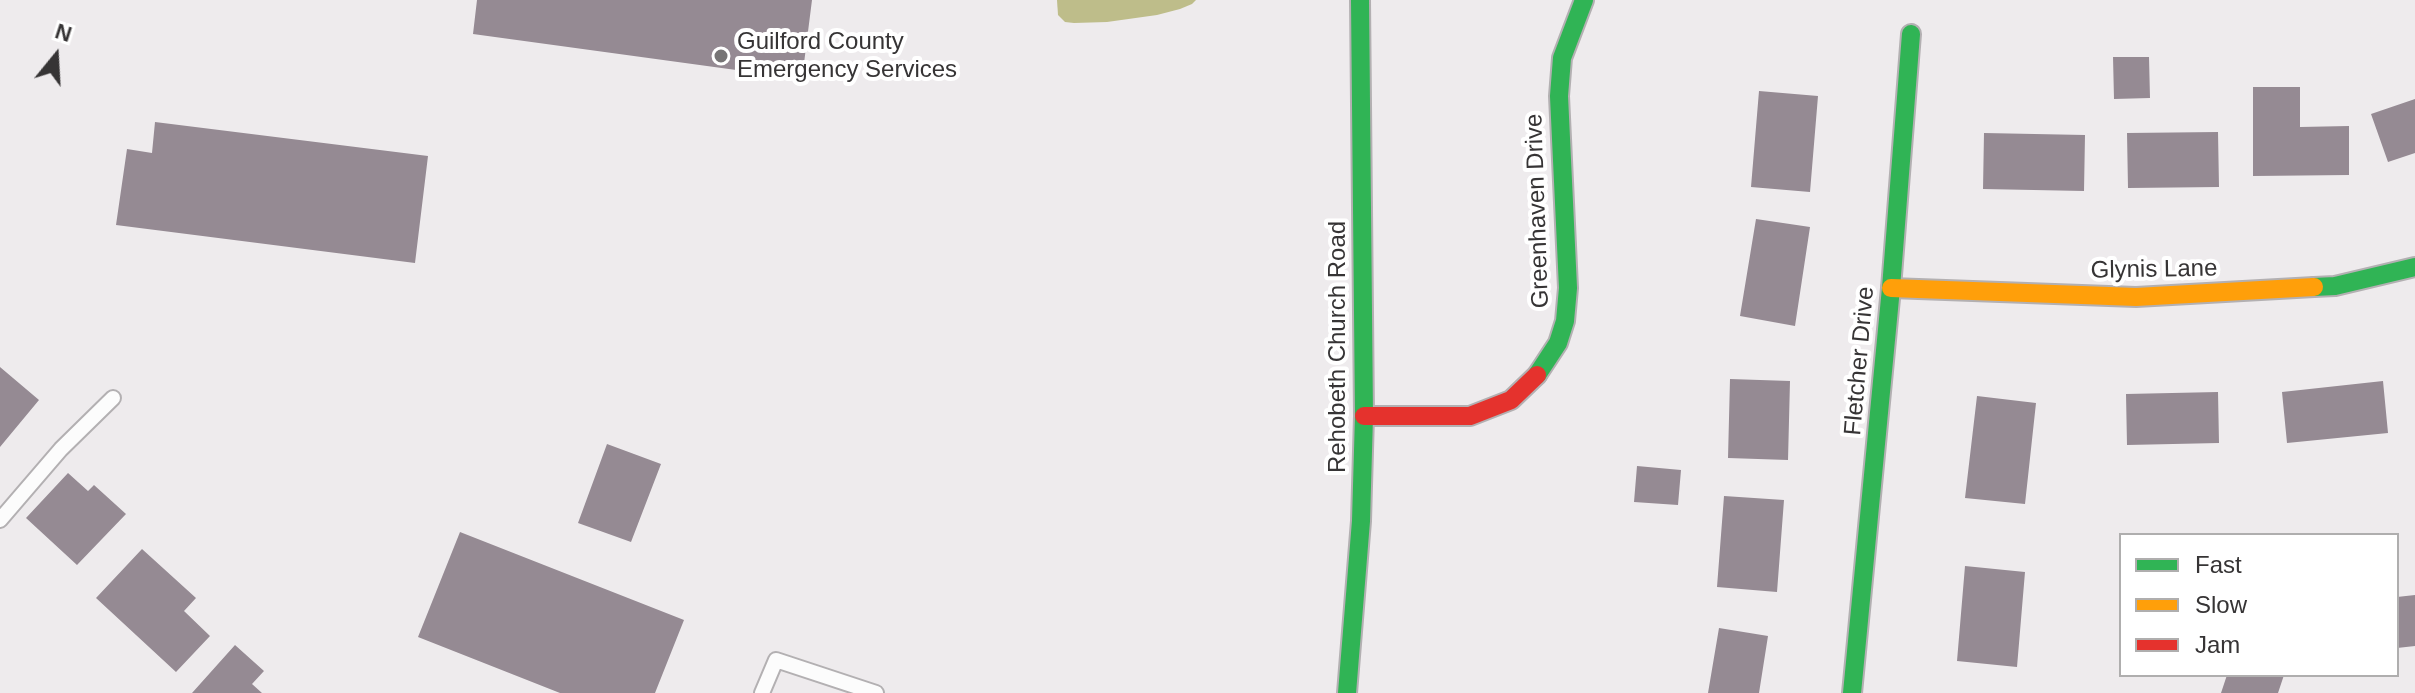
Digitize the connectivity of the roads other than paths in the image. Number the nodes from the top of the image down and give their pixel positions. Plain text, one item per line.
1 (1360, 0) edge
2 (1584, 0) edge
3 (1911, 34) dead end
4 (2415, 267) edge
5 (1891, 288) junction
6 (113, 398) dead end
7 (1364, 416) junction
8 (1, 518) edge
9 (852, 689) edge
10 (762, 693) edge
11 (876, 693) edge
12 (1347, 693) edge
13 (1852, 693) edge

1 - 7 street, Rehobeth Church Road
2 - 7 street, Greenhaven Drive
3 - 5 street, Fletcher Drive
4 - 5 street, Glynis Lane
5 - 13 street, Fletcher Drive
6 - 8 lane
7 - 12 street, Rehobeth Church Road
9 - 10 lane
9 - 11 lane

